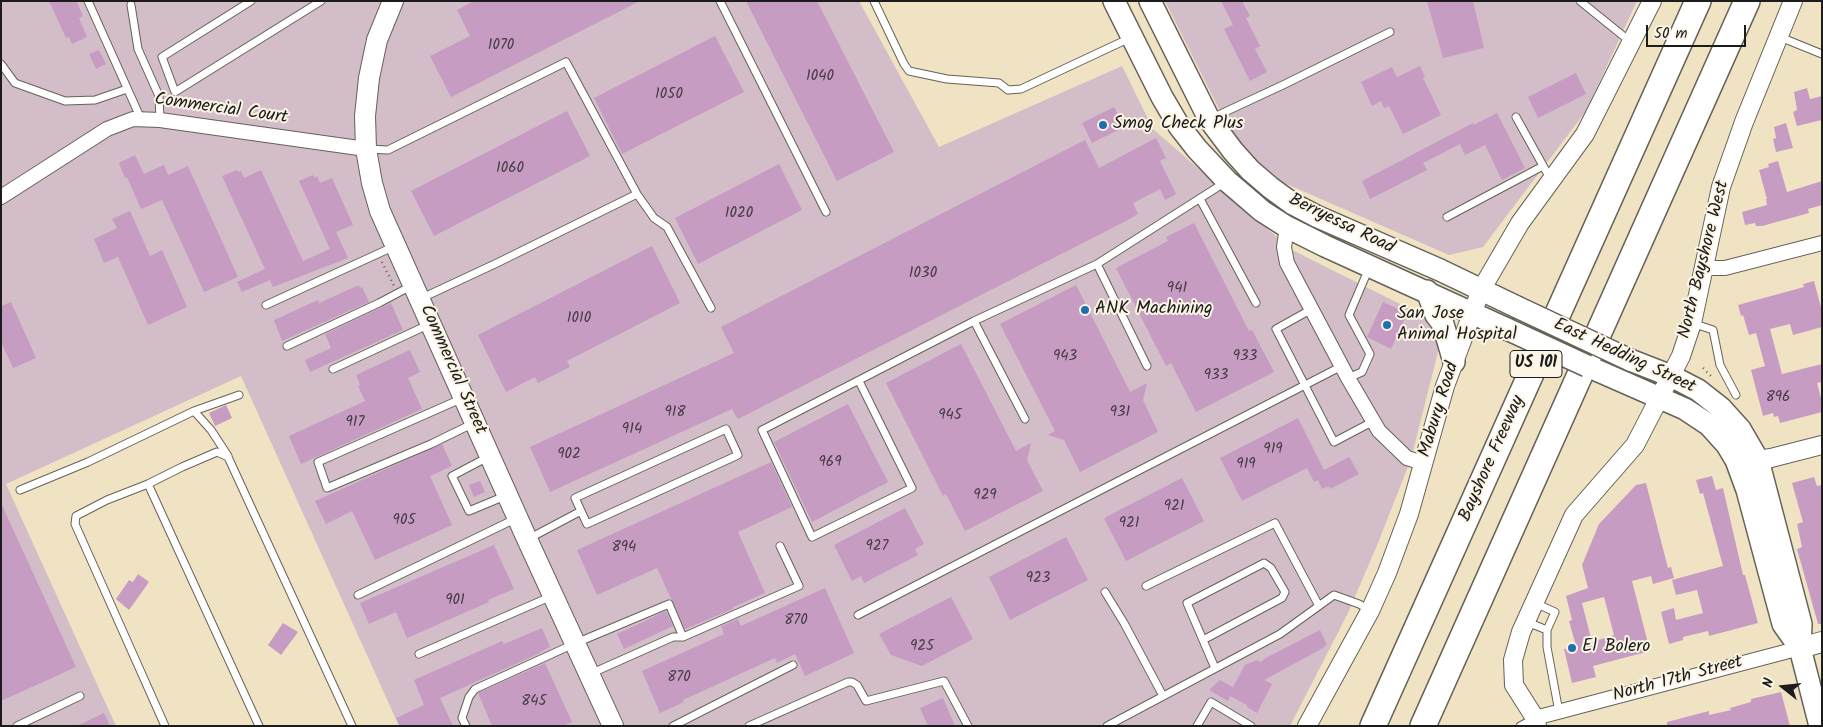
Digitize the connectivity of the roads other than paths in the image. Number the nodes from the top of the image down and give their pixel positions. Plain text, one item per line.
1 (88, 1) edge
2 (251, 1) edge
3 (320, 1) edge
4 (393, 1) edge
5 (720, 1) edge
6 (874, 1) edge
7 (1114, 1) edge
8 (1150, 1) edge
9 (1580, 1) edge
10 (1652, 1) edge
11 (1698, 1) edge
12 (1747, 1) edge
13 (1794, 1) edge
14 (131, 5) dead end
15 (1390, 32) dead end
16 (1132, 37) junction
17 (1780, 37) junction
18 (1632, 43) junction
19 (1822, 54) edge
20 (1, 64) edge
21 (127, 89) junction
22 (1516, 117) dead end
23 (141, 119) junction
24 (1209, 119) junction
25 (160, 120) junction
26 (366, 149) junction
27 (1547, 173) junction
28 (1227, 181) junction
29 (637, 194) junction
30 (1, 197) edge
31 (1200, 199) junction
32 (826, 212) dead end
33 (1447, 217) dead end
34 (1287, 227) junction
35 (1822, 243) edge
36 (387, 249) junction
37 (1097, 264) junction
38 (1370, 266) junction
39 (1704, 268) junction
40 (1481, 290) junction
41 (410, 292) junction
42 (1427, 292) junction
43 (1256, 303) dead end
44 (266, 305) dead end
45 (711, 308) dead end
46 (1312, 309) junction
47 (1472, 312) junction
48 (974, 321) junction
49 (430, 324) junction
50 (1692, 324) junction
51 (287, 346) dead end
52 (1454, 362) junction
53 (1147, 366) dead end
54 (333, 368) dead end
55 (1345, 372) junction
56 (1671, 376) junction
57 (859, 381) junction
58 (1304, 385) junction
59 (239, 395) dead end
60 (1736, 395) dead end
61 (464, 398) junction
62 (1660, 398) junction
63 (194, 411) junction
64 (1025, 418) dead end
65 (1374, 421) junction
66 (475, 422) junction
67 (1822, 445) edge
68 (228, 456) junction
69 (491, 456) junction
70 (1758, 460) junction
71 (1423, 463) junction
72 (148, 484) junction
73 (20, 490) dead end
74 (508, 495) junction
75 (581, 511) junction
76 (518, 518) junction
77 (527, 539) junction
78 (780, 546) dead end
79 (1146, 586) dead end
80 (1105, 592) dead end
81 (358, 595) dead end
82 (553, 595) junction
83 (1534, 603) junction
84 (1319, 606) junction
85 (1370, 610) junction
86 (858, 615) dead end
87 (1526, 622) junction
88 (1547, 630) junction
89 (683, 637) junction
90 (1203, 640) junction
91 (1822, 642) edge
92 (576, 643) junction
93 (1800, 648) junction
94 (419, 654) dead end
95 (793, 665) dead end
96 (1215, 668) junction
97 (590, 674) junction
98 (80, 696) dead end
99 (1163, 696) junction
100 (1559, 712) junction
101 (765, 723) edge
102 (1531, 723) edge
103 (612, 725) edge
104 (16, 726) edge
105 (165, 726) edge
106 (259, 726) edge
107 (352, 726) edge
108 (466, 726) edge
109 (673, 726) edge
110 (749, 726) edge
111 (968, 726) edge
112 (1107, 726) edge
113 (1197, 726) edge
114 (1251, 726) edge
115 (1308, 726) edge
116 (1373, 726) edge
117 (1423, 726) edge
118 (1820, 726) edge

1 - 21 lane
2 - 3 lane
4 - 26 main road, Commercial Street
5 - 32 lane
6 - 16 lane
7 - 16 main road, Berryessa Road
8 - 24 main road, Berryessa Road
9 - 18 lane
10 - 18 street, Mabury Road
11 - 116 highway, Bayshore Freeway / US 101
12 - 117 highway, US 101
13 - 17 street, North Bayshore West
14 - 25 lane
15 - 24 lane
16 - 28 main road, Berryessa Road
17 - 19 lane
17 - 39 street, North Bayshore West
18 - 27 street, Mabury Road
20 - 21 lane
21 - 23 lane
22 - 27 lane
23 - 25 street, Commercial Court
23 - 30 street, Commercial Court
24 - 40 main road, Berryessa Road
25 - 26 street, Commercial Court
26 - 29 lane
26 - 36 main road, Commercial Street
27 - 33 lane
27 - 40 street, Mabury Road
28 - 31 lane
28 - 34 main road, Berryessa Road
29 - 41 lane
29 - 45 lane
31 - 37 lane
31 - 43 lane
34 - 38 main road, Berryessa Road
34 - 46 street, Berryessa Road
35 - 39 street
36 - 41 main road, Commercial Street
36 - 44 lane
37 - 48 lane
37 - 53 lane
38 - 42 main road, Berryessa Road
38 - 55 lane
39 - 50 street, North Bayshore West
40 - 47 street, Mabury Road
40 - 56 main road, East Hedding Street, bridge
41 - 49 main road, Commercial Street
41 - 51 lane
42 - 47 main road, Berryessa Road
42 - 52 main road
46 - 55 street, Berryessa Road
46 - 58 lane
47 - 52 street, Mabury Road
47 - 62 main road, East Hedding Street, bridge
48 - 57 lane
48 - 64 lane
49 - 54 lane
49 - 61 main road, Commercial Street
50 - 56 street, North Bayshore West
50 - 60 lane
52 - 71 street, Mabury Road
55 - 58 lane
55 - 65 street, Berryessa Road
56 - 62 street, North Bayshore West
56 - 70 main road, East Hedding Street
57 - 57 lane
58 - 65 lane
58 - 86 lane
59 - 63 lane
61 - 66 main road, Commercial Street
61 - 66 lane
62 - 83 street, North Bayshore West
62 - 93 main road, East Hedding Street
63 - 68 lane
63 - 73 lane
65 - 71 street, Berryessa Road
66 - 69 main road, Commercial Street
67 - 70 street
68 - 72 lane
68 - 107 lane
69 - 74 main road, Commercial Street
69 - 74 lane
70 - 93 main road, East Hedding Street
71 - 85 street, Mabury Road
72 - 105 lane
72 - 106 lane
74 - 76 main road, Commercial Street
75 - 75 lane
75 - 77 lane
76 - 77 main road, Commercial Street
76 - 81 lane
77 - 82 main road, Commercial Street
78 - 89 lane
79 - 84 lane
80 - 99 lane
82 - 92 main road, Commercial Street
82 - 94 lane
83 - 87 street, North Bayshore West
83 - 88 lane
84 - 85 lane
84 - 96 lane
85 - 115 street, Mabury Road
87 - 88 lane
87 - 102 street, North Bayshore West
88 - 100 lane
89 - 92 lane
89 - 97 lane
90 - 90 lane
90 - 96 lane
91 - 93 main road, North 17th Street
92 - 97 main road, Commercial Street
92 - 108 lane
93 - 100 street, North 17th Street
93 - 118 main road, East Hedding Street
95 - 109 lane
96 - 99 lane
97 - 103 main road, Commercial Street
98 - 104 lane
99 - 112 lane
100 - 102 street, North 17th Street
101 - 110 lane
101 - 111 lane
113 - 114 lane

